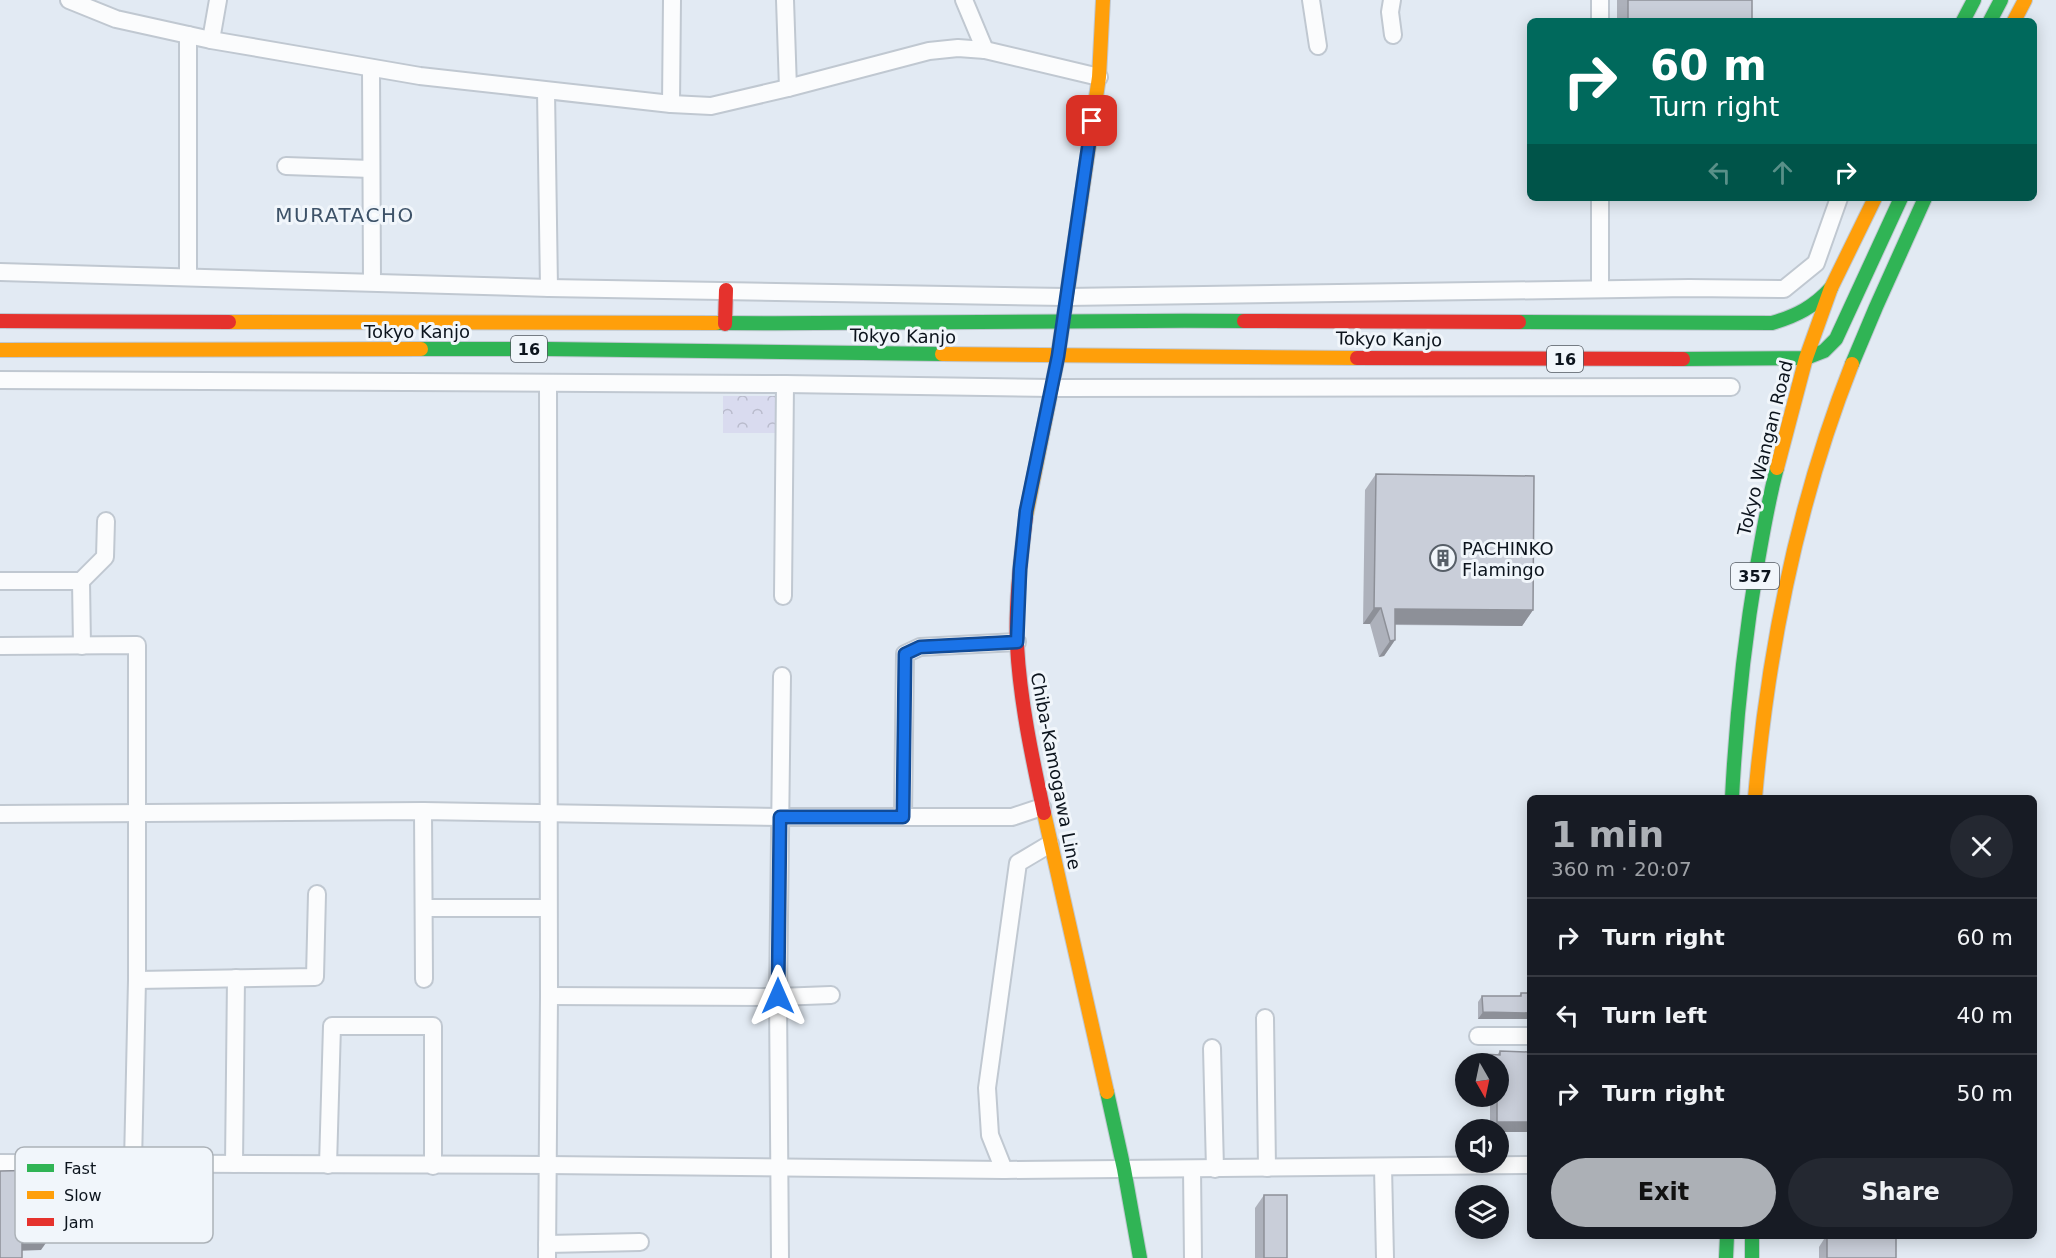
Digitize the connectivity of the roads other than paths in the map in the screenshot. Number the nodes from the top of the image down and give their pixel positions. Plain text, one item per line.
1 (69, 0) edge
2 (218, 0) edge
3 (672, 0) edge
4 (785, 0) edge
5 (964, 0) edge
6 (1103, 0) edge
7 (1311, 0) edge
8 (1392, 0) edge
9 (1600, 0) edge
10 (1974, 0) edge
11 (2001, 0) edge
12 (2025, 0) edge
13 (1600, 18) edge
14 (1965, 18) edge
15 (1992, 18) edge
16 (2016, 18) edge
17 (1393, 35) dead end
18 (188, 36) junction
19 (211, 40) junction
20 (1318, 46) dead end
21 (985, 50) junction
22 (371, 68) junction
23 (1099, 77) junction
24 (788, 88) junction
25 (546, 91) junction
26 (671, 104) junction
27 (286, 166) dead end
28 (371, 169) junction
29 (1600, 201) edge
30 (1838, 201) edge
31 (1874, 201) edge
32 (1900, 201) edge
33 (1924, 201) edge
34 (0, 272) edge
35 (188, 277) junction
36 (372, 282) junction
37 (549, 288) junction
38 (1831, 288) junction
39 (1600, 289) junction
40 (726, 290) junction
41 (1066, 297) junction
42 (1062, 320) junction
43 (0, 321) edge
44 (1519, 323) junction
45 (725, 324) junction
46 (1607, 336) dead end
47 (1794, 340) dead end
48 (0, 350) edge
49 (1815, 354) junction
50 (1058, 356) junction
51 (1835, 375) dead end
52 (0, 380) edge
53 (548, 383) junction
54 (785, 384) junction
55 (1731, 387) dead end
56 (1051, 388) junction
57 (1840, 396) junction
58 (106, 521) dead end
59 (81, 580) junction
60 (0, 581) edge
61 (783, 596) dead end
62 (1017, 642) junction
63 (0, 646) edge
64 (82, 646) junction
65 (782, 676) dead end
66 (1732, 795) edge
67 (1755, 795) edge
68 (1042, 807) junction
69 (423, 812) junction
70 (138, 813) junction
71 (548, 813) junction
72 (0, 814) edge
73 (780, 817) junction
74 (903, 817) junction
75 (1050, 844) junction
76 (317, 894) dead end
77 (424, 908) junction
78 (548, 908) junction
79 (236, 978) junction
80 (424, 978) dead end
81 (137, 980) junction
82 (831, 995) dead end
83 (549, 996) junction
84 (778, 996) junction
85 (1265, 1018) dead end
86 (1478, 1036) dead end
87 (1527, 1036) edge
88 (1212, 1048) dead end
89 (133, 1147) edge
90 (213, 1164) edge
91 (234, 1164) junction
92 (328, 1165) junction
93 (548, 1165) junction
94 (1527, 1165) edge
95 (434, 1166) junction
96 (1383, 1167) junction
97 (781, 1168) junction
98 (1267, 1168) junction
99 (1124, 1169) junction
100 (1192, 1169) junction
101 (1215, 1169) junction
102 (1004, 1170) junction
103 (1727, 1239) edge
104 (1752, 1239) edge
105 (640, 1242) dead end
106 (547, 1251) edge
107 (780, 1258) edge
108 (1140, 1258) edge
109 (1193, 1258) edge
110 (1385, 1258) edge
111 (1726, 1258) edge
112 (1752, 1258) edge

1 - 18 street
2 - 19 street
3 - 26 street
4 - 24 street
5 - 21 street
6 - 23 main road, Chiba-Kamogawa Line
7 - 20 street
8 - 17 street
9 - 13 street
10 - 14 main road
11 - 15 main road
12 - 16 main road
18 - 19 street
18 - 35 street
19 - 22 street
21 - 23 street
21 - 24 street
22 - 25 street
22 - 28 street
23 - 41 main road, Chiba-Kamogawa Line
24 - 26 street
25 - 26 street
25 - 37 street
27 - 28 street
28 - 36 street
29 - 39 street
30 - 39 street
31 - 38 main road, 16
32 - 49 main road
33 - 57 main road, 357
34 - 35 street
35 - 36 street
36 - 37 street
37 - 40 street
38 - 44 main road, Tokyo Kanjo / 16
38 - 49 main road, Tokyo Wangan Road / 357
39 - 41 street
40 - 41 street
40 - 45 main road
41 - 42 main road, Chiba-Kamogawa Line
42 - 44 main road, Tokyo Kanjo / 16
42 - 45 main road, Tokyo Kanjo / 16
42 - 50 main road, Chiba-Kamogawa Line
43 - 45 main road, Tokyo Kanjo / 16
44 - 46 main road, Tokyo Kanjo / 16
47 - 49 main road
48 - 50 main road, Tokyo Kanjo / 16
49 - 50 main road, Tokyo Kanjo / 16
49 - 66 main road, Tokyo Wangan Road / 357
50 - 56 main road, Chiba-Kamogawa Line
51 - 57 main road
52 - 53 street
53 - 54 street
53 - 71 street
54 - 56 street
54 - 61 street
55 - 56 street
56 - 62 main road, Chiba-Kamogawa Line
57 - 67 main road, 357
58 - 59 street
59 - 60 street
59 - 64 street
62 - 68 main road, Chiba-Kamogawa Line
62 - 74 street
63 - 64 street
64 - 70 street
65 - 73 street
68 - 74 street
68 - 75 main road, Chiba-Kamogawa Line
69 - 70 street
69 - 71 street
69 - 77 street
70 - 72 street
70 - 81 street
71 - 73 street
71 - 78 street
73 - 74 street
73 - 84 street
75 - 99 main road, Chiba-Kamogawa Line
75 - 102 street
76 - 79 street
77 - 78 street
77 - 80 street
78 - 83 street
79 - 81 street
79 - 91 street
81 - 89 street
82 - 84 street
83 - 84 street
83 - 93 street
84 - 97 street
85 - 98 street
86 - 87 street
88 - 101 street
90 - 91 street
91 - 92 street
92 - 95 street
92 - 95 street
93 - 95 street
93 - 97 street
93 - 106 street
94 - 96 street
96 - 98 street
96 - 110 street
97 - 102 street
97 - 107 street
98 - 101 street
99 - 100 street
99 - 102 street
99 - 108 main road, Chiba-Kamogawa Line
100 - 101 street
100 - 109 street
103 - 111 main road
104 - 112 main road
105 - 106 street

